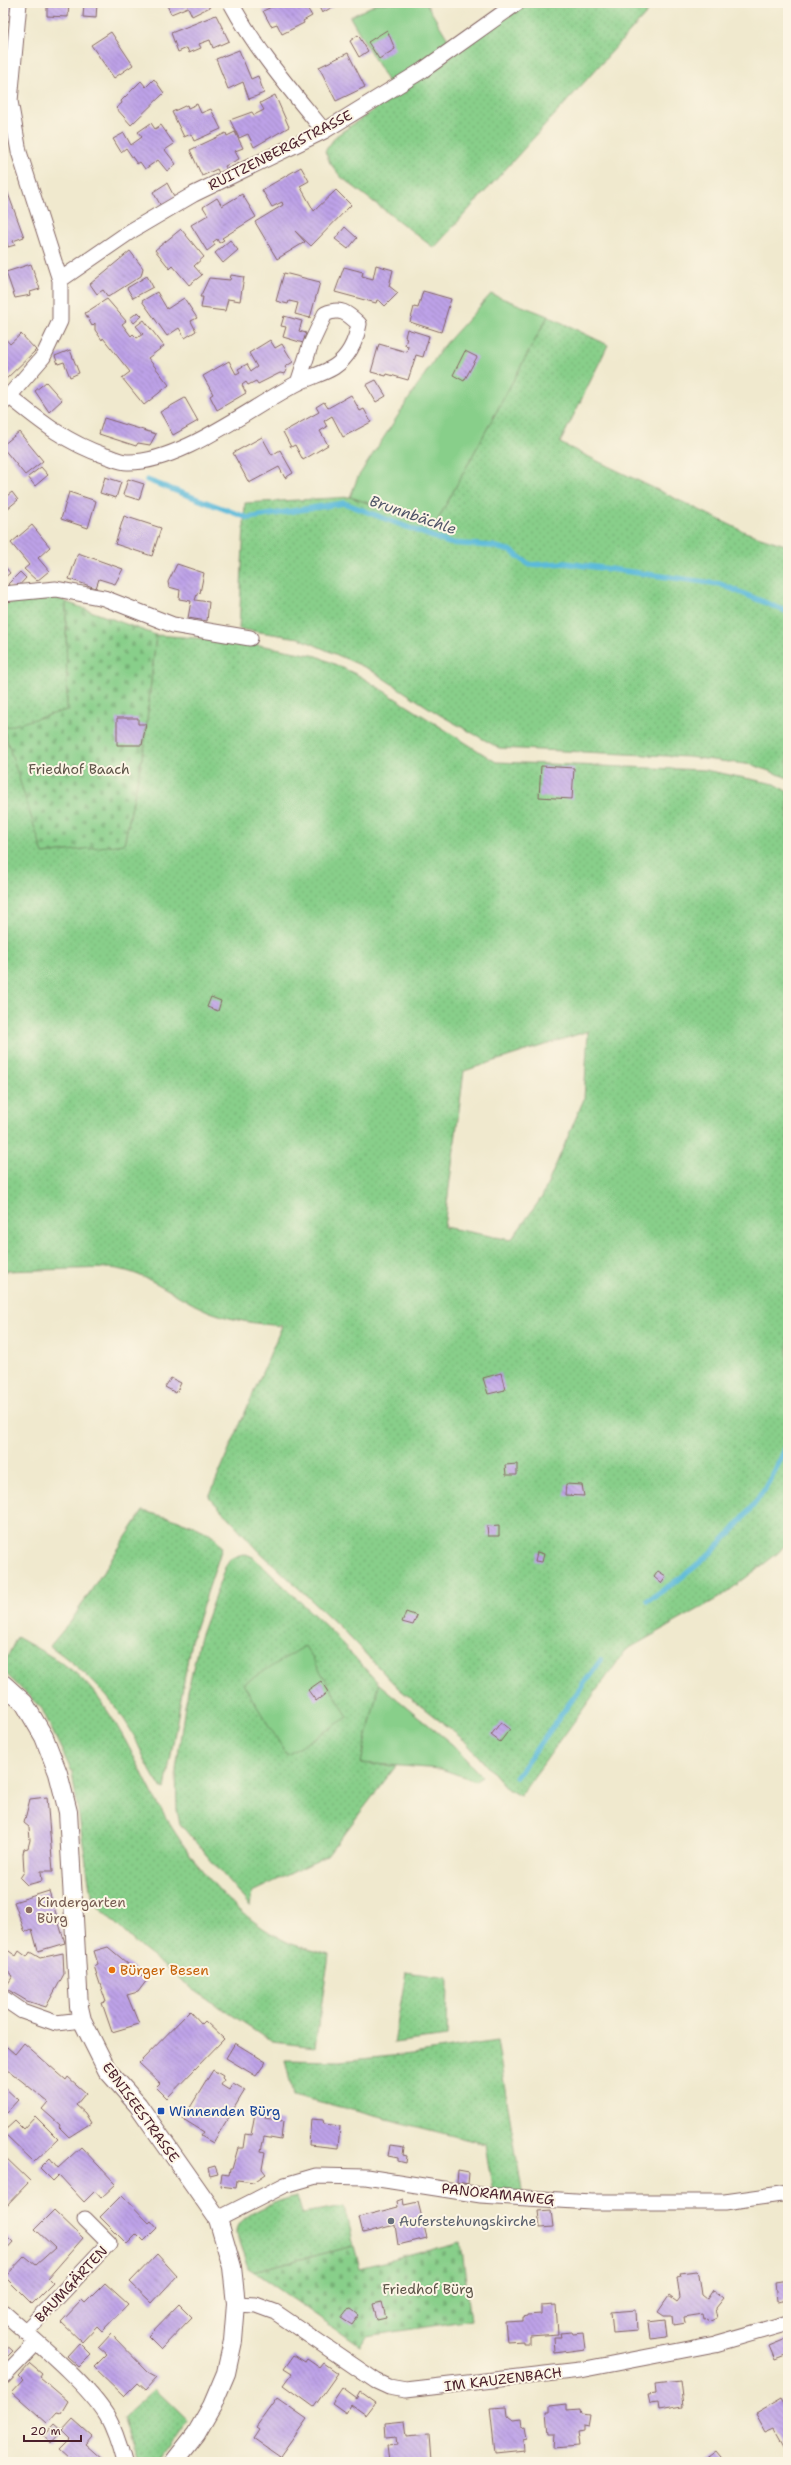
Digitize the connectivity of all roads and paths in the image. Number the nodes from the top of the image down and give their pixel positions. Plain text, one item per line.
1 (19, 3) edge
2 (231, 3) edge
3 (517, 3) edge
4 (6, 101) edge
5 (324, 131) junction
6 (60, 280) junction
7 (298, 383) junction
8 (6, 399) edge
9 (3, 594) edge
10 (250, 638) dead end
11 (3, 1684) edge
12 (3, 1998) edge
13 (82, 2020) junction
14 (788, 2193) edge
15 (85, 2219) dead end
16 (218, 2220) junction
17 (236, 2304) junction
18 (3, 2312) edge
19 (788, 2323) edge
20 (25, 2332) junction
21 (37, 2342) junction
22 (3, 2377) edge
23 (124, 2462) edge
24 (174, 2462) edge

1 - 4 street
2 - 5 street
3 - 5 street, RUITZENBERGSTRASSE
4 - 6 street
5 - 6 street, RUITZENBERGSTRASSE
6 - 8 street
7 - 7 street
7 - 8 street
9 - 10 street
11 - 13 street, EBNISEESTRASSE
12 - 13 street
13 - 16 street, EBNISEESTRASSE
14 - 16 street, PANORAMAWEG
15 - 20 street, BAUMGÄRTEN
16 - 17 street, EBNISEESTRASSE
17 - 19 street, IM KAUZENBACH
17 - 24 street, EBNISEESTRASSE
18 - 20 street
20 - 21 street
21 - 22 street
21 - 23 street

